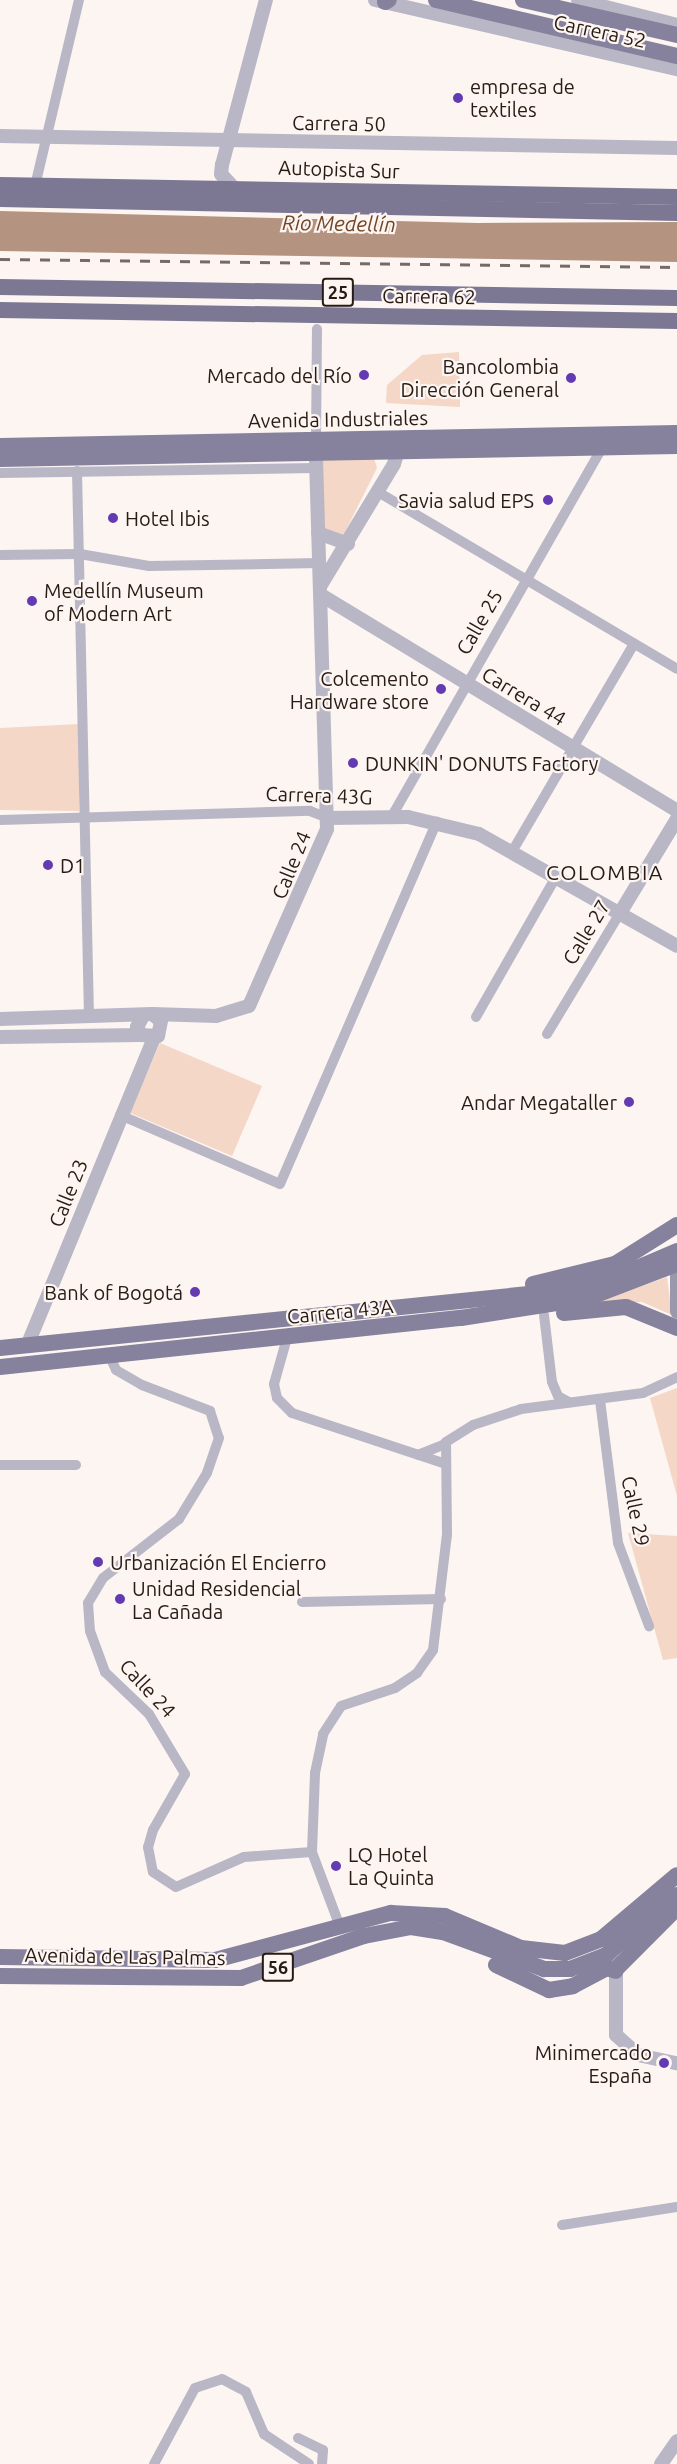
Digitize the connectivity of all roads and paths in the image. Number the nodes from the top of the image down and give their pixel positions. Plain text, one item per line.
1 (79, 0) edge
2 (266, 0) edge
3 (436, 0) edge
4 (523, 0) edge
5 (581, 0) edge
6 (383, 1) edge
7 (677, 25) edge
8 (677, 35) edge
9 (618, 43) junction
10 (677, 56) edge
11 (669, 67) edge
12 (0, 136) edge
13 (46, 137) junction
14 (228, 140) junction
15 (677, 148) edge
16 (0, 185) edge
17 (35, 186) junction
18 (234, 188) junction
19 (517, 196) junction
20 (677, 197) edge
21 (0, 199) edge
22 (631, 213) junction
23 (677, 213) edge
24 (0, 287) edge
25 (677, 299) edge
26 (0, 308) edge
27 (549, 319) junction
28 (677, 321) edge
29 (317, 329) dead end
30 (677, 433) edge
31 (400, 445) junction
32 (0, 446) edge
33 (677, 446) edge
34 (602, 448) junction
35 (225, 454) junction
36 (316, 454) junction
37 (0, 459) edge
38 (207, 469) junction
39 (77, 471) junction
40 (0, 473) edge
41 (378, 492) junction
42 (318, 533) junction
43 (348, 544) junction
44 (80, 554) junction
45 (0, 555) edge
46 (320, 563) junction
47 (526, 580) junction
48 (321, 590) junction
49 (634, 644) junction
50 (677, 669) edge
51 (466, 683) junction
52 (572, 747) junction
53 (677, 811) edge
54 (392, 816) junction
55 (86, 818) junction
56 (328, 818) junction
57 (677, 819) edge
58 (0, 820) edge
59 (437, 821) junction
60 (513, 850) junction
61 (557, 875) junction
62 (620, 913) junction
63 (677, 946) edge
64 (147, 1015) junction
65 (89, 1016) junction
66 (476, 1017) dead end
67 (194, 1018) junction
68 (0, 1019) edge
69 (546, 1034) dead end
70 (150, 1036) junction
71 (0, 1037) edge
72 (120, 1115) junction
73 (677, 1225) edge
74 (677, 1251) edge
75 (677, 1264) edge
76 (677, 1271) edge
77 (458, 1299) junction
78 (547, 1304) junction
79 (677, 1311) edge
80 (677, 1328) edge
81 (287, 1338) junction
82 (27, 1346) junction
83 (0, 1348) edge
84 (110, 1358) junction
85 (0, 1367) edge
86 (677, 1377) edge
87 (552, 1382) junction
88 (600, 1400) junction
89 (569, 1402) junction
90 (538, 1406) junction
91 (445, 1444) junction
92 (418, 1455) junction
93 (443, 1463) junction
94 (0, 1465) edge
95 (76, 1465) dead end
96 (441, 1599) junction
97 (302, 1602) dead end
98 (649, 1626) dead end
99 (312, 1852) junction
100 (677, 1875) edge
101 (677, 1895) edge
102 (677, 1908) edge
103 (339, 1924) junction
104 (619, 1924) junction
105 (389, 1929) junction
106 (565, 1953) junction
107 (0, 1957) edge
108 (616, 1970) junction
109 (0, 1976) edge
110 (580, 1983) junction
111 (677, 2063) edge
112 (677, 2207) edge
113 (562, 2225) dead end
114 (298, 2438) dead end
115 (677, 2441) edge
116 (316, 2447) junction
117 (307, 2462) edge
118 (154, 2464) edge
119 (322, 2464) edge
120 (661, 2464) edge

1 - 13 street
2 - 14 street
3 - 9 main road, Carrera 52
4 - 8 main road, Carrera 52
5 - 7 street, Carrera 52
6 - 11 street, Carrera 52
9 - 10 main road, Carrera 52
9 - 11 main road
12 - 13 street, Carrera 50
13 - 14 street, Carrera 50
13 - 17 street
14 - 15 street, Carrera 50
14 - 18 street
16 - 17 highway, Autopista Sur
17 - 18 highway, Autopista Sur
18 - 19 highway, Autopista Sur
19 - 20 highway, Autopista Sur
19 - 22 highway
21 - 22 highway, Autopista Sur
22 - 23 highway, Autopista Sur
24 - 25 highway, Carrera 62 / 25
25 - 27 highway
26 - 27 highway, Carrera 62 / 25
27 - 28 highway, Carrera 62 / 25
29 - 36 street, Calle 24
30 - 31 main road, Avenida Industriales
31 - 34 main road, Avenida Industriales
31 - 36 main road, Avenida Industriales
31 - 41 street
32 - 36 main road, Avenida Industriales
33 - 34 main road, Avenida Industriales
34 - 47 street, Calle 25
35 - 36 main road, Avenida Industriales
35 - 37 main road, Avenida Industriales
35 - 38 main road
36 - 38 street
36 - 42 street, Calle 24
38 - 39 street
39 - 40 street
39 - 44 street
41 - 43 street
41 - 47 street
42 - 43 street
42 - 46 street, Calle 24
43 - 48 street
44 - 45 street
44 - 46 street
44 - 55 street
46 - 48 street, Calle 24
47 - 49 street
47 - 51 street, Calle 25
48 - 51 street, Carrera 44
48 - 56 street, Calle 24
49 - 50 street
49 - 52 street
51 - 52 street, Carrera 44
51 - 54 street, Calle 25
52 - 53 street, Carrera 44
52 - 60 street
54 - 56 street, Carrera 43G
54 - 59 street, Carrera 43G
55 - 56 street, Carrera 43G
55 - 58 street, Carrera 43G
55 - 65 street
56 - 67 street, Calle 24
57 - 62 street, Calle 27
59 - 60 street, Carrera 43G
59 - 72 street
60 - 61 street, Carrera 43G
61 - 62 street, Carrera 43G
61 - 66 street
62 - 63 street, Carrera 43G
62 - 69 street, Calle 27
64 - 65 street
64 - 67 street
64 - 70 street, Calle 23
64 - 70 street
65 - 68 street
67 - 70 street
70 - 71 street
70 - 72 street, Calle 23
72 - 82 street, Calle 23
73 - 77 main road
74 - 78 main road, Carrera 43A
75 - 78 main road, Carrera 43A
76 - 79 main road
77 - 78 main road, Carrera 43A
77 - 82 main road, Carrera 43A
78 - 80 main road
78 - 81 main road, Carrera 43A
78 - 87 street
81 - 84 main road, Carrera 43A
81 - 92 street
82 - 83 main road, Carrera 43A
84 - 85 main road, Carrera 43A
84 - 99 street, Calle 24
86 - 88 street
87 - 89 street
87 - 90 street
88 - 89 street
88 - 98 street, Calle 29
89 - 90 street
90 - 91 street
91 - 92 street
91 - 93 street
92 - 93 street
93 - 96 street
94 - 95 street
96 - 97 street
96 - 99 street
99 - 103 street
100 - 104 main road, Avenida de Las Palmas / 56
101 - 105 main road, Avenida de Las Palmas / 56, bridge
102 - 108 main road
103 - 106 main road, Avenida de Las Palmas / 56
103 - 107 main road, Avenida de Las Palmas / 56
104 - 106 main road, Avenida de Las Palmas / 56
104 - 108 street
105 - 109 main road, Avenida de Las Palmas / 56
105 - 110 main road
106 - 110 main road
108 - 110 main road
108 - 111 street
112 - 113 street
114 - 116 street
115 - 120 street
116 - 117 street
116 - 119 street
117 - 118 street

